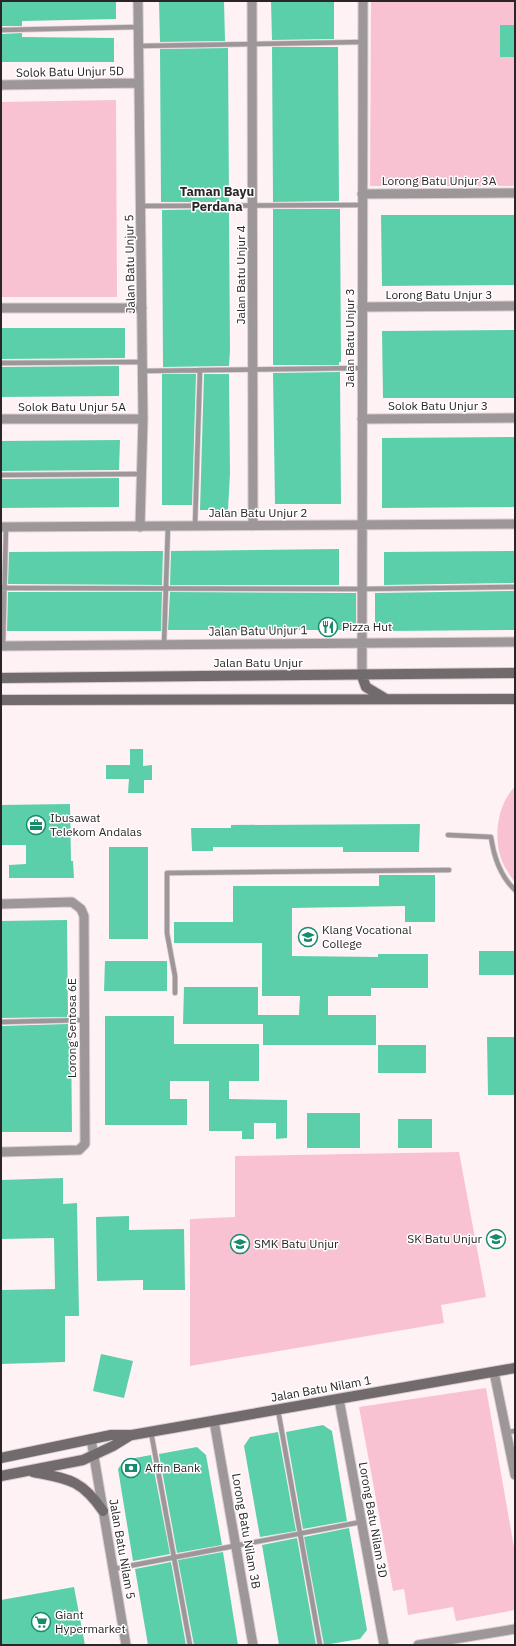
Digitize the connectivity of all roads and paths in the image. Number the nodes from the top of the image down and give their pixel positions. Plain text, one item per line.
1 (138, 1) edge
2 (252, 1) edge
3 (363, 1) edge
4 (138, 27) junction
5 (1, 30) edge
6 (363, 42) junction
7 (252, 43) junction
8 (138, 46) junction
9 (139, 84) junction
10 (1, 85) edge
11 (515, 193) edge
12 (362, 194) junction
13 (253, 205) junction
14 (362, 205) junction
15 (141, 206) junction
16 (515, 306) edge
17 (362, 307) junction
18 (1, 308) edge
19 (142, 308) junction
20 (1, 363) edge
21 (142, 367) junction
22 (362, 368) junction
23 (200, 370) junction
24 (253, 370) junction
25 (515, 418) edge
26 (1, 419) edge
27 (143, 419) junction
28 (362, 419) junction
29 (141, 474) junction
30 (1, 475) edge
31 (362, 524) junction
32 (515, 524) edge
33 (195, 525) junction
34 (168, 526) junction
35 (253, 526) junction
36 (3, 527) edge
37 (140, 527) junction
38 (515, 587) edge
39 (3, 588) edge
40 (167, 589) junction
41 (362, 589) junction
42 (362, 642) junction
43 (515, 642) edge
44 (164, 644) junction
45 (2, 646) edge
46 (515, 673) edge
47 (362, 676) junction
48 (1, 678) edge
49 (386, 699) junction
50 (515, 699) edge
51 (1, 700) edge
52 (448, 835) dead end
53 (449, 870) dead end
54 (515, 890) edge
55 (1, 904) edge
56 (175, 993) dead end
57 (84, 1020) junction
58 (1, 1022) edge
59 (1, 1152) edge
60 (515, 1368) edge
61 (494, 1372) junction
62 (339, 1399) junction
63 (278, 1410) junction
64 (214, 1421) junction
65 (511, 1431) edge
66 (151, 1432) junction
67 (132, 1435) junction
68 (91, 1439) junction
69 (94, 1456) junction
70 (1, 1458) edge
71 (28, 1471) junction
72 (515, 1475) edge
73 (1, 1476) edge
74 (103, 1511) junction
75 (361, 1522) junction
76 (299, 1534) junction
77 (236, 1546) junction
78 (174, 1557) junction
79 (113, 1569) junction
80 (515, 1629) edge
81 (126, 1645) edge
82 (190, 1645) edge
83 (253, 1645) edge
84 (320, 1645) edge
85 (384, 1645) edge
86 (418, 1645) edge

1 - 4 street, Jalan Batu Unjur 5
2 - 7 street, Jalan Batu Unjur 4
3 - 6 street, Jalan Batu Unjur 3
4 - 5 lane
4 - 8 street, Jalan Batu Unjur 5
6 - 7 lane
6 - 12 street, Jalan Batu Unjur 3
7 - 8 lane
7 - 13 street, Jalan Batu Unjur 4
8 - 9 street, Jalan Batu Unjur 5
9 - 10 street, Solok Batu Unjur 5D
9 - 15 street, Jalan Batu Unjur 5
11 - 12 street, Lorong Batu Unjur 3A
12 - 14 street, Jalan Batu Unjur 3
13 - 14 lane
13 - 15 lane
13 - 24 street, Jalan Batu Unjur 4
14 - 17 street, Jalan Batu Unjur 3
15 - 19 street, Jalan Batu Unjur 5
16 - 17 street, Lorong Batu Unjur 3
17 - 22 street, Jalan Batu Unjur 3
18 - 19 street
19 - 21 street, Jalan Batu Unjur 5
20 - 21 lane
21 - 23 lane
21 - 27 street, Jalan Batu Unjur 5
22 - 24 lane
22 - 28 street, Jalan Batu Unjur 3
23 - 24 lane
23 - 33 lane
24 - 35 street, Jalan Batu Unjur 4
25 - 28 street, Solok Batu Unjur 3
26 - 27 street, Solok Batu Unjur 5A
27 - 29 street, Jalan Batu Unjur 5
28 - 31 street, Jalan Batu Unjur 3
29 - 30 lane
29 - 37 street, Jalan Batu Unjur 5
31 - 32 street, Jalan Batu Unjur 2
31 - 35 street, Jalan Batu Unjur 2
31 - 41 street, Jalan Batu Unjur 3
33 - 34 street, Jalan Batu Unjur 2
33 - 35 street, Jalan Batu Unjur 2
34 - 37 street, Jalan Batu Unjur 2
34 - 40 lane
36 - 37 street, Jalan Batu Unjur 2
36 - 39 lane
38 - 41 lane
39 - 40 lane
39 - 45 lane
40 - 41 lane
40 - 44 lane
41 - 42 street, Jalan Batu Unjur 3
42 - 43 street, Jalan Batu Unjur 1
42 - 44 street, Jalan Batu Unjur 1
42 - 47 street, Jalan Batu Unjur 3
44 - 45 street, Jalan Batu Unjur 1
46 - 47 main road, Jalan Batu Unjur
47 - 48 main road, Jalan Batu Unjur
47 - 49 main road
49 - 50 main road
49 - 51 main road
52 - 54 lane
53 - 56 lane
55 - 57 street, Lorong Sentosa 6E
57 - 58 lane
57 - 59 street, Lorong Sentosa 6E
60 - 61 main road, Jalan Batu Nilam 1
61 - 62 main road, Jalan Batu Nilam 1
61 - 65 street
62 - 63 main road, Jalan Batu Nilam 1
62 - 75 street, Lorong Batu Nilam 3D
63 - 64 main road, Jalan Batu Nilam 1
63 - 76 lane
64 - 66 main road, Jalan Batu Nilam 1
64 - 77 street, Lorong Batu Nilam 3B
65 - 72 street
66 - 67 main road, Jalan Batu Nilam 1
66 - 78 lane
67 - 68 main road, Jalan Batu Nilam 1
67 - 69 main road, Jalan Batu Nilam 1
68 - 69 street, Jalan Batu Nilam 5
68 - 70 main road, Jalan Batu Nilam 1
69 - 71 main road, Jalan Batu Nilam 1
69 - 74 street, Jalan Batu Nilam 5
71 - 73 main road, Jalan Batu Nilam 1
71 - 74 main road
74 - 79 street, Jalan Batu Nilam 5
75 - 76 lane
75 - 85 street, Lorong Batu Nilam 3D
76 - 77 lane
76 - 84 lane
77 - 78 lane
77 - 83 street, Lorong Batu Nilam 3B
78 - 79 lane
78 - 82 lane
79 - 81 street, Jalan Batu Nilam 5
80 - 86 street

